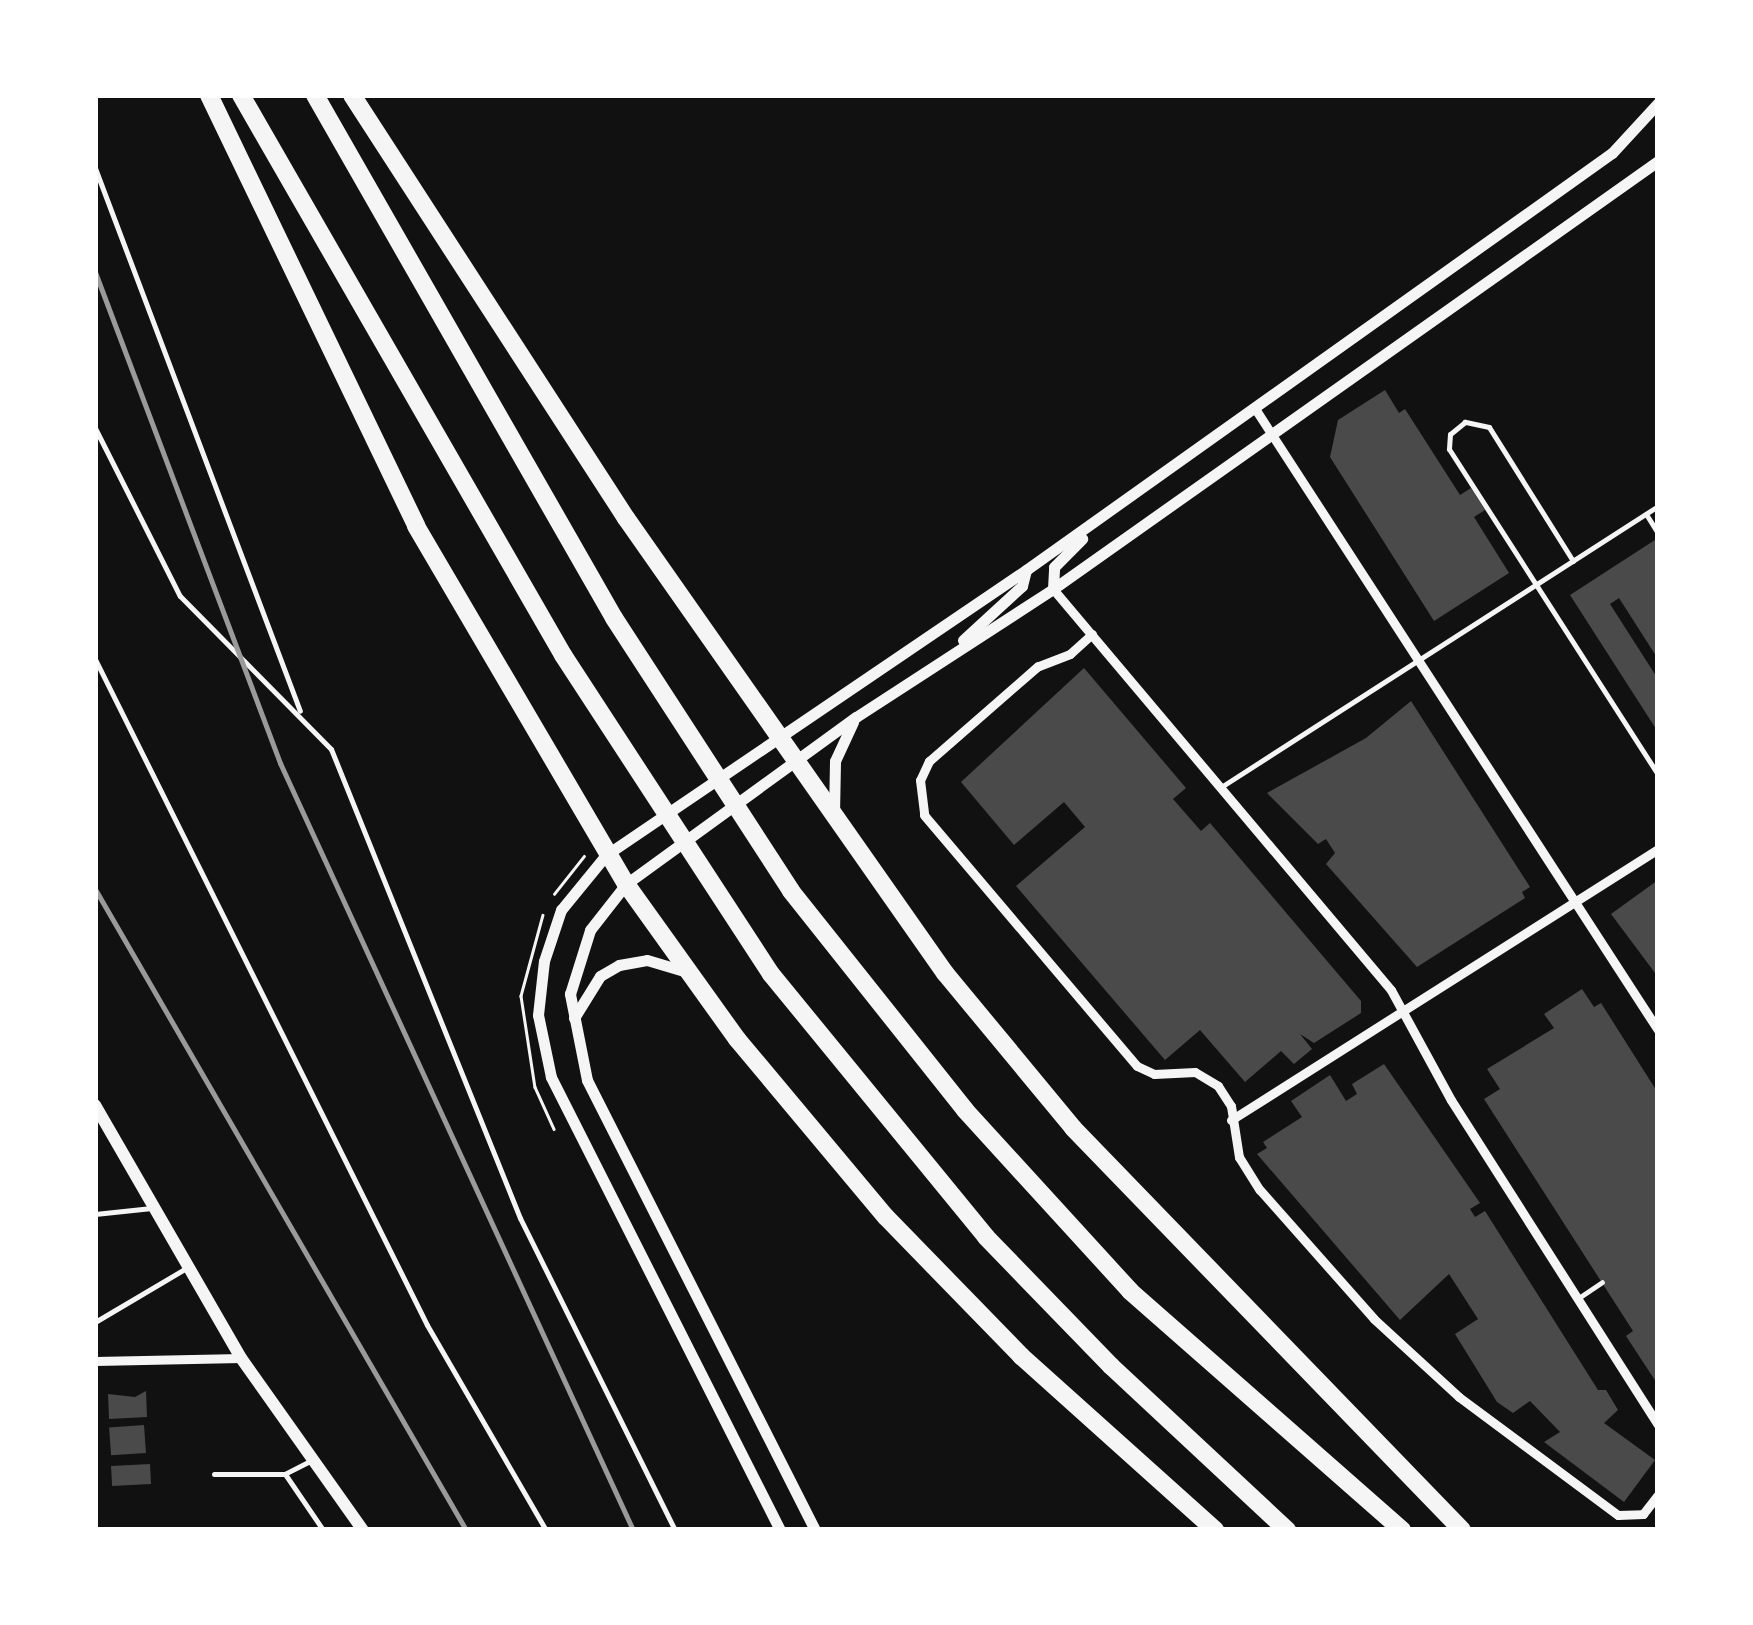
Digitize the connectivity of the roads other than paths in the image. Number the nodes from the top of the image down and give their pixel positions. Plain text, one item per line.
1 (209, 95) edge
2 (241, 95) edge
3 (314, 95) edge
4 (352, 95) edge
5 (1658, 103) edge
6 (1658, 161) edge
7 (95, 168) edge
8 (1254, 407) junction
9 (95, 428) edge
10 (1271, 432) junction
11 (1658, 506) edge
12 (1106, 514) junction
13 (1646, 514) junction
14 (1658, 533) edge
15 (1573, 561) junction
16 (1026, 570) junction
17 (1534, 585) junction
18 (1054, 589) junction
19 (1092, 634) junction
20 (958, 647) junction
21 (95, 659) edge
22 (1418, 659) junction
23 (301, 714) junction
24 (856, 717) junction
25 (776, 735) junction
26 (794, 762) junction
27 (1658, 776) edge
28 (1221, 787) junction
29 (835, 823) junction
30 (1658, 849) edge
31 (606, 855) junction
32 (626, 884) junction
33 (1575, 902) junction
34 (687, 972) junction
35 (1404, 1010) junction
36 (572, 1022) junction
37 (1658, 1030) edge
38 (95, 1105) edge
39 (1231, 1120) junction
40 (155, 1207) junction
41 (95, 1214) edge
42 (190, 1266) junction
43 (1602, 1282) dead end
44 (1577, 1298) junction
45 (95, 1322) edge
46 (241, 1358) junction
47 (95, 1362) edge
48 (1658, 1425) edge
49 (312, 1459) junction
50 (214, 1474) dead end
51 (286, 1474) junction
52 (1658, 1496) edge
53 (323, 1530) edge
54 (363, 1530) edge
55 (546, 1530) edge
56 (676, 1530) edge
57 (780, 1530) edge
58 (815, 1530) edge
59 (1215, 1530) edge
60 (1287, 1530) edge
61 (1402, 1530) edge
62 (1462, 1530) edge

1 - 31 highway
2 - 60 highway
3 - 61 highway
4 - 25 highway
5 - 8 street
6 - 10 street
7 - 23 lane
8 - 10 street
8 - 12 street
9 - 23 lane
10 - 18 street
10 - 22 street
11 - 13 lane
12 - 16 street
12 - 18 street
13 - 14 lane
13 - 15 lane
15 - 17 lane
15 - 17 lane
16 - 20 street
16 - 25 street
17 - 22 lane
17 - 27 lane
18 - 19 street
18 - 20 street
19 - 28 street
19 - 39 street
20 - 24 street
21 - 55 lane
22 - 28 lane
22 - 33 street
23 - 56 lane
24 - 26 street
24 - 29 street
25 - 26 highway
25 - 31 street
26 - 29 highway
26 - 32 street
28 - 35 street
29 - 62 highway
30 - 33 street
31 - 32 highway
31 - 57 street
32 - 34 highway
32 - 36 street
33 - 35 street
33 - 37 street
34 - 36 street
34 - 59 highway
35 - 39 street
35 - 44 street
36 - 58 street
38 - 40 main road
39 - 52 street
40 - 41 lane
40 - 42 main road
42 - 45 lane
42 - 46 main road
43 - 44 lane
44 - 48 street
46 - 47 street
46 - 49 main road
49 - 51 lane
49 - 54 main road
50 - 51 lane
51 - 53 lane

